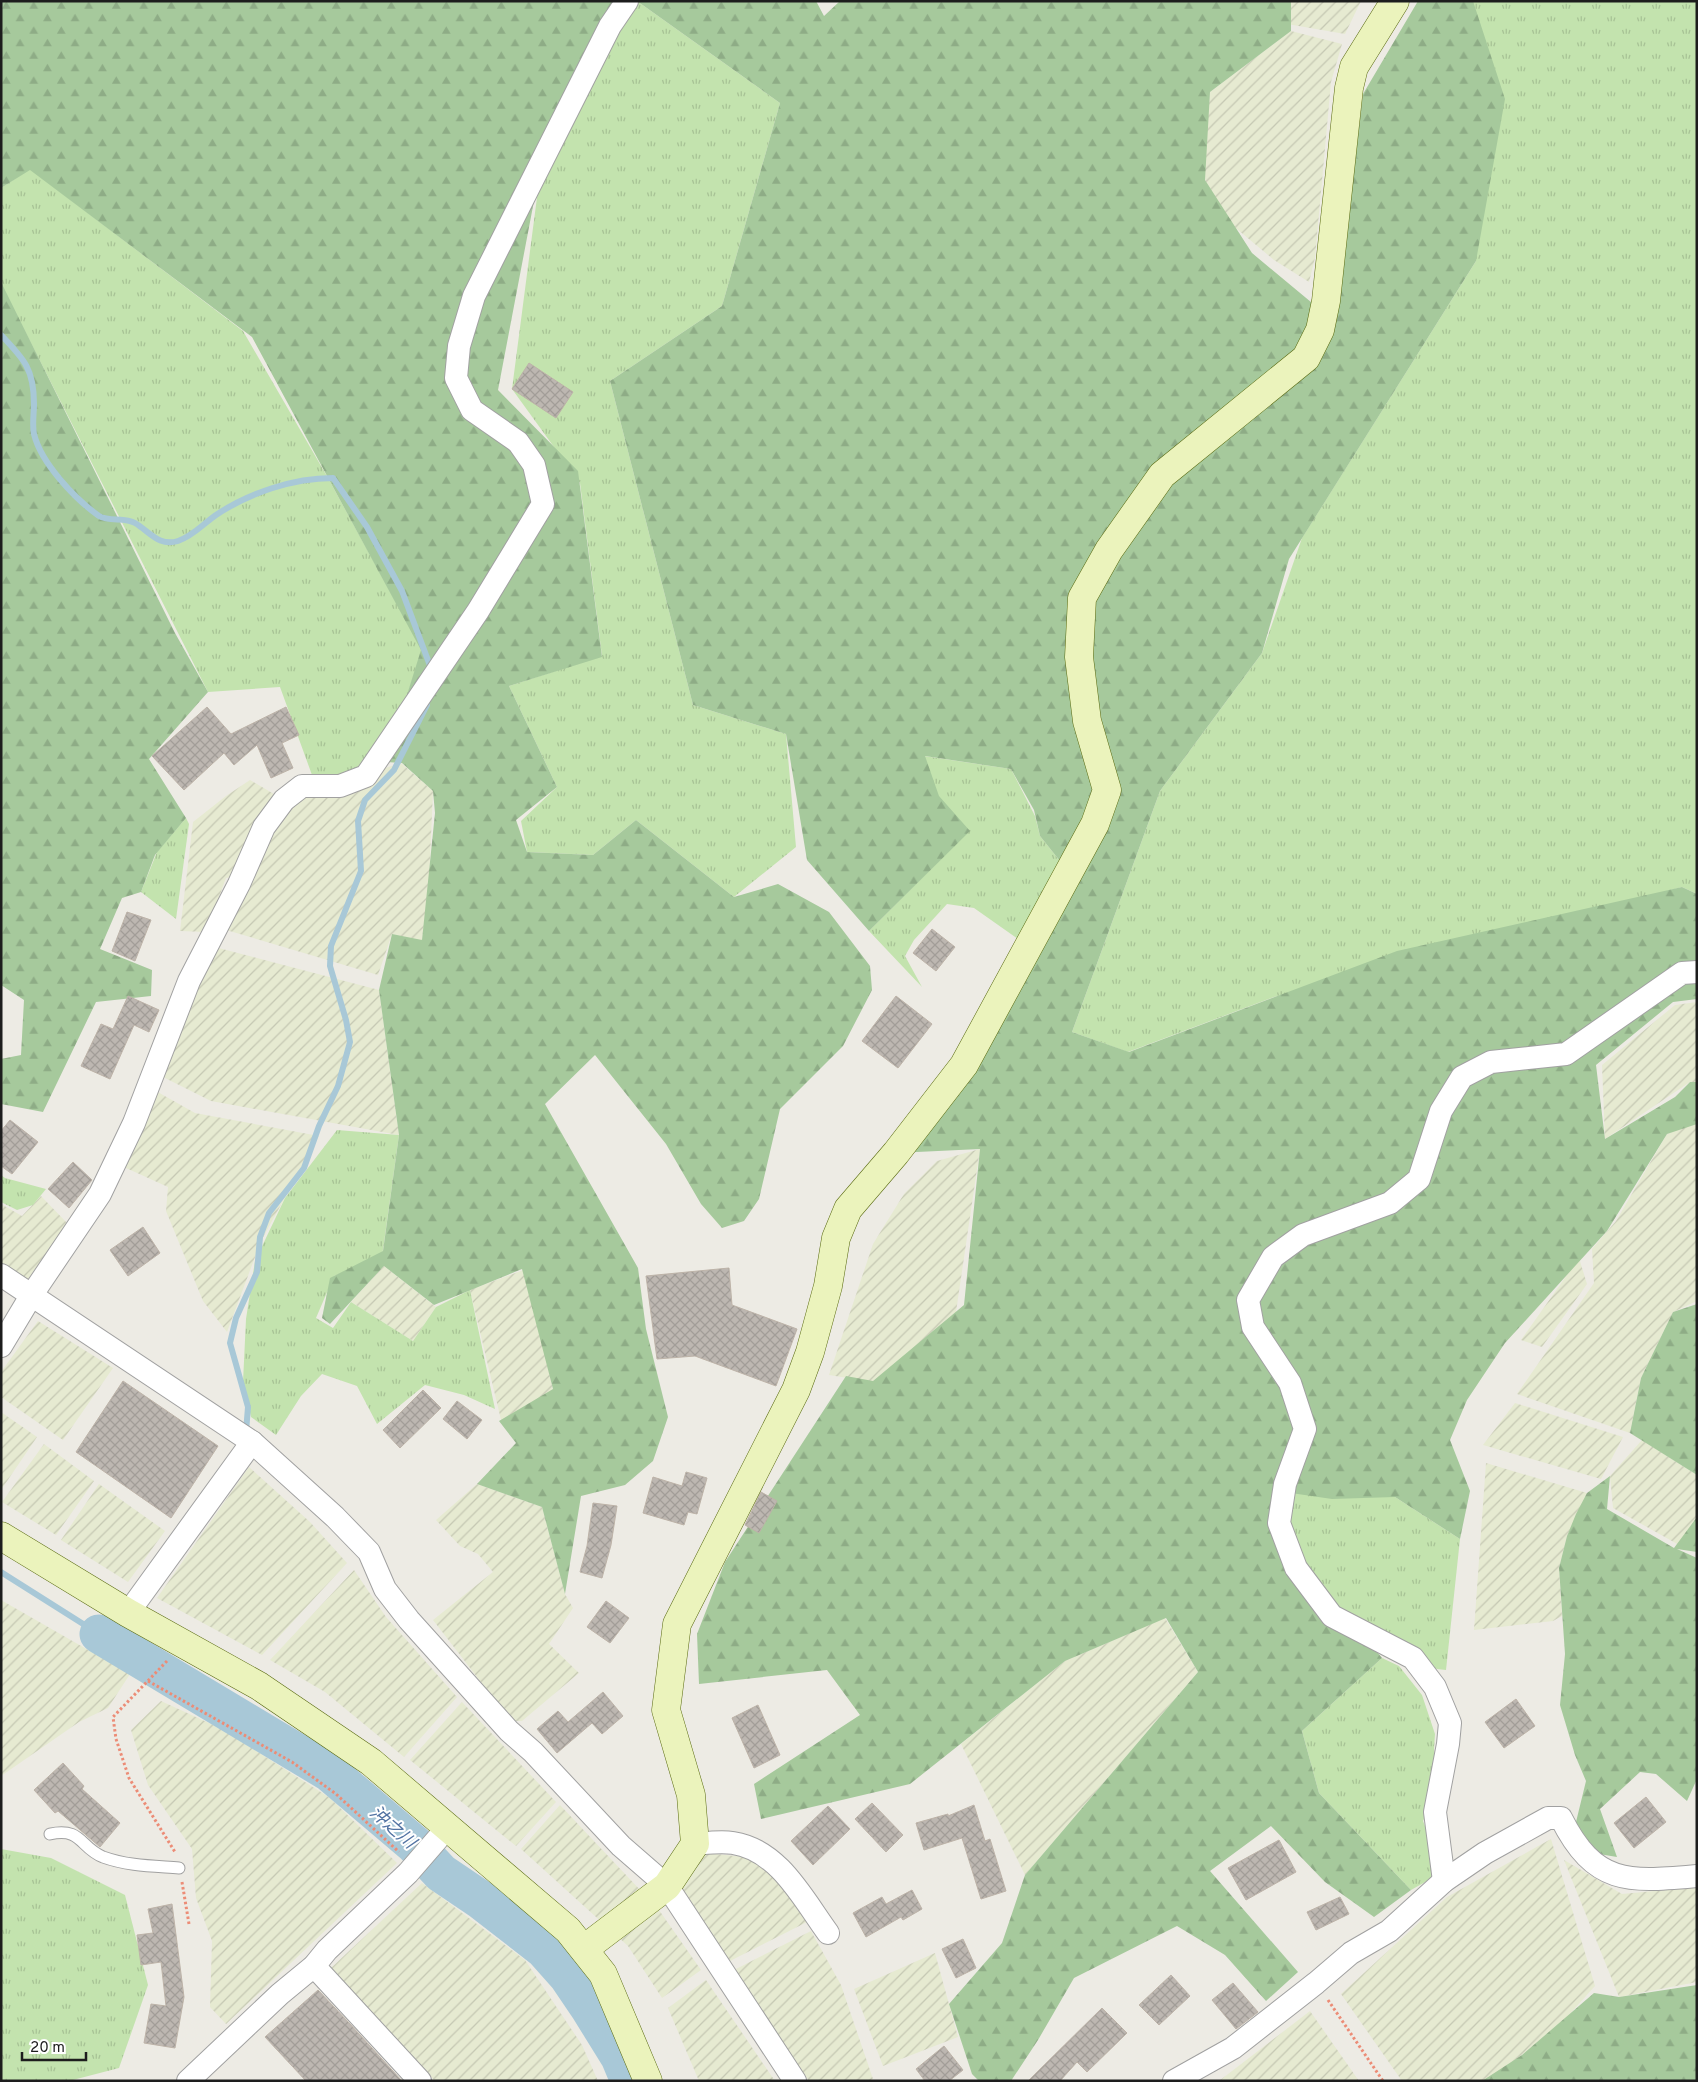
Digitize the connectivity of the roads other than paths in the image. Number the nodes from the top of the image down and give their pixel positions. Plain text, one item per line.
1 (627, 1) edge
2 (1395, 1) edge
3 (1697, 972) edge
4 (1, 1275) edge
5 (31, 1296) junction
6 (1, 1346) edge
7 (252, 1442) junction
8 (1, 1536) edge
9 (128, 1613) junction
10 (447, 1828) junction
11 (50, 1834) dead end
12 (695, 1844) junction
13 (179, 1868) road end
14 (1697, 1876) edge
15 (1444, 1881) junction
16 (667, 1886) junction
17 (828, 1933) dead end
18 (584, 1949) junction
19 (314, 1966) junction
20 (188, 2081) edge
21 (420, 2081) edge
22 (648, 2081) edge
23 (795, 2081) edge
24 (1174, 2081) edge

1 - 5 street
2 - 12 street
3 - 15 street
4 - 5 street
5 - 6 street
5 - 7 street
7 - 9 street
7 - 16 street
8 - 9 street
9 - 10 street
10 - 18 street
10 - 19 street
11 - 13 lane
12 - 16 street
12 - 17 street
14 - 15 street
15 - 24 street
16 - 18 street
16 - 23 street
18 - 22 street
19 - 20 street
19 - 21 street

